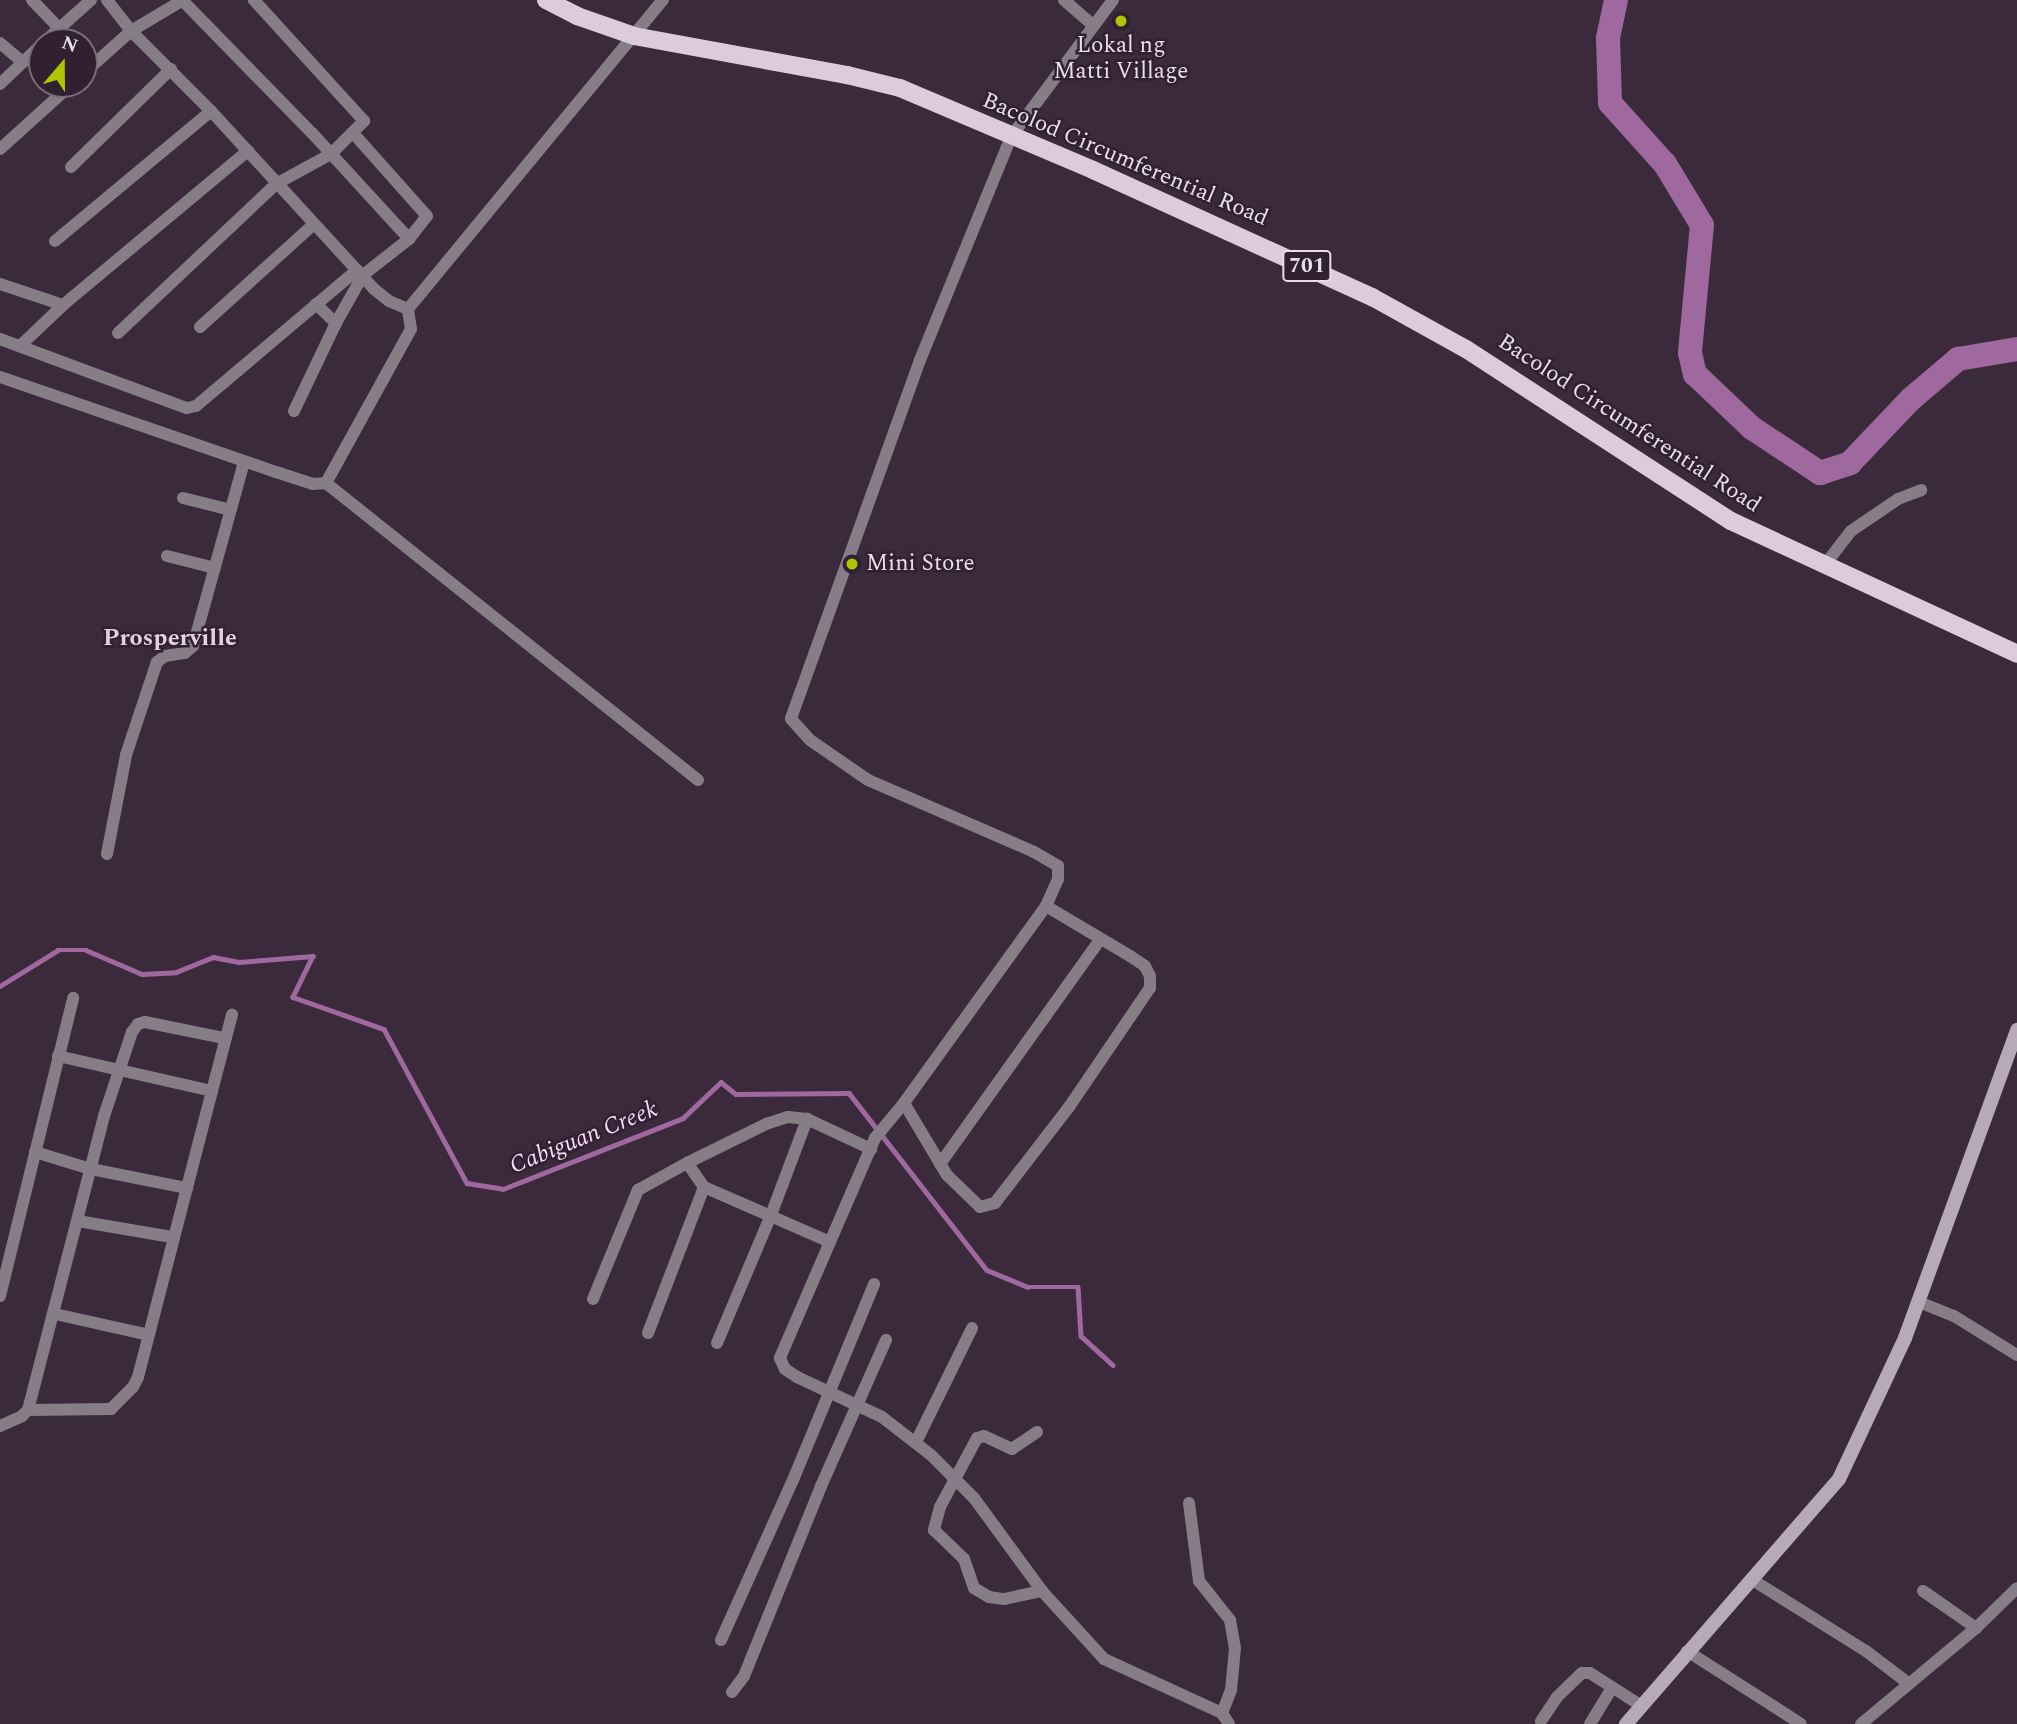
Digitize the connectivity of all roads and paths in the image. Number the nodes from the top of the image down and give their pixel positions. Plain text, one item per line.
1 (32, 0) edge
2 (91, 0) edge
3 (107, 0) edge
4 (183, 0) edge
5 (254, 0) edge
6 (547, 0) edge
7 (663, 0) edge
8 (1064, 0) edge
9 (1113, 0) edge
10 (1093, 24) junction
11 (59, 28) joint
12 (131, 31) junction
13 (634, 36) junction
14 (0, 43) edge
15 (28, 57) edge
16 (98, 60) edge
17 (23, 62) junction
18 (171, 69) junction
19 (0, 84) edge
20 (56, 98) edge
21 (211, 111) junction
22 (354, 133) junction
23 (1011, 137) junction
24 (0, 149) edge
25 (248, 151) junction
26 (331, 154) junction
27 (71, 167) dead end
28 (276, 184) junction
29 (313, 225) junction
30 (409, 240) junction
31 (55, 241) dead end
32 (360, 272) junction
33 (0, 284) edge
34 (316, 304) junction
35 (63, 305) junction
36 (408, 309) junction
37 (335, 323) junction
38 (200, 327) dead end
39 (118, 333) dead end
40 (0, 339) edge
41 (20, 345) junction
42 (0, 377) edge
43 (294, 411) dead end
44 (244, 462) junction
45 (326, 483) junction
46 (1920, 489) dead end
47 (183, 498) dead end
48 (231, 510) junction
49 (167, 556) dead end
50 (1824, 566) junction
51 (215, 568) junction
52 (2015, 649) edge
53 (698, 780) dead end
54 (107, 854) dead end
55 (1046, 906) junction
56 (1100, 940) junction
57 (73, 998) dead end
58 (232, 1015) dead end
59 (2017, 1030) edge
60 (223, 1038) junction
61 (58, 1056) junction
62 (119, 1071) junction
63 (212, 1091) junction
64 (904, 1103) junction
65 (807, 1119) junction
66 (873, 1144) junction
67 (35, 1152) junction
68 (687, 1163) junction
69 (940, 1164) junction
70 (91, 1169) junction
71 (704, 1186) junction
72 (187, 1188) junction
73 (771, 1215) junction
74 (78, 1221) junction
75 (172, 1237) junction
76 (830, 1242) junction
77 (874, 1284) dead end
78 (0, 1296) edge
79 (593, 1299) dead end
80 (1919, 1302) junction
81 (55, 1314) junction
82 (972, 1328) dead end
83 (648, 1334) dead end
84 (149, 1335) junction
85 (886, 1340) dead end
86 (717, 1343) dead end
87 (2017, 1355) edge
88 (830, 1392) junction
89 (859, 1405) junction
90 (28, 1410) junction
91 (0, 1426) edge
92 (1037, 1432) dead end
93 (916, 1442) junction
94 (954, 1479) junction
95 (1189, 1503) dead end
96 (1751, 1579) junction
97 (2017, 1588) edge
98 (1042, 1591) junction
99 (1923, 1591) dead end
100 (1976, 1628) junction
101 (721, 1640) dead end
102 (1687, 1651) junction
103 (1908, 1683) junction
104 (1612, 1688) junction
105 (732, 1692) dead end
106 (1640, 1705) junction
107 (1225, 1719) edge
108 (1541, 1721) dead end
109 (1590, 1724) edge
110 (1626, 1724) edge
111 (1801, 1724) edge
112 (1861, 1724) edge

1 - 11 street
2 - 11 street
3 - 12 street
4 - 12 street
4 - 26 street
5 - 22 street
6 - 13 main road, Bacolod Circumferential Road / 701
7 - 13 street
8 - 10 street
9 - 10 street
10 - 23 street
12 - 16 street
12 - 18 street
13 - 23 main road, Bacolod Circumferential Road / 701
13 - 36 street
14 - 17 street
15 - 17 street
17 - 19 street
18 - 21 street
18 - 27 street
20 - 24 street
21 - 25 street
21 - 31 street
22 - 26 street
22 - 30 street
23 - 50 main road, Bacolod Circumferential Road / 701
23 - 55 street
25 - 28 street
25 - 35 street
26 - 28 street
26 - 30 street
28 - 29 street
28 - 39 street
29 - 32 street
29 - 38 street
30 - 32 street
32 - 34 street
32 - 36 street
32 - 37 street
33 - 35 street
34 - 37 street
34 - 41 street
35 - 41 street
36 - 45 street
37 - 43 street
40 - 41 street
42 - 44 street
44 - 45 street
44 - 48 street
45 - 53 street
46 - 50 street
47 - 48 street
48 - 51 street
49 - 51 street
50 - 52 main road, Bacolod Circumferential Road / 701
51 - 54 street
55 - 56 street
55 - 64 street
56 - 69 street
56 - 69 street
57 - 61 street
58 - 60 street
59 - 80 main road
60 - 62 street
60 - 63 street
61 - 62 street
61 - 67 street
62 - 63 street
62 - 70 street
63 - 72 street
64 - 66 street
64 - 69 street
65 - 66 street
65 - 68 street
65 - 73 street
66 - 76 street
67 - 70 street
67 - 78 street
68 - 71 street
68 - 79 street
70 - 72 street
70 - 74 street
71 - 73 street
71 - 83 street
72 - 75 street
73 - 76 street
73 - 86 street
74 - 75 street
74 - 81 street
75 - 84 street
76 - 88 street
77 - 88 street
80 - 87 street
80 - 96 main road
81 - 84 street
81 - 90 street
82 - 93 street
84 - 90 street
85 - 89 street
88 - 89 street
88 - 101 street
89 - 93 street
89 - 105 street
90 - 91 street
92 - 94 street
93 - 94 street
94 - 98 street
94 - 98 street
95 - 107 street
96 - 102 main road
96 - 103 street
97 - 100 street
98 - 107 street
99 - 100 street
100 - 103 street
102 - 106 main road
102 - 111 street
103 - 112 street
104 - 106 street
104 - 108 street
104 - 109 street
106 - 110 main road

